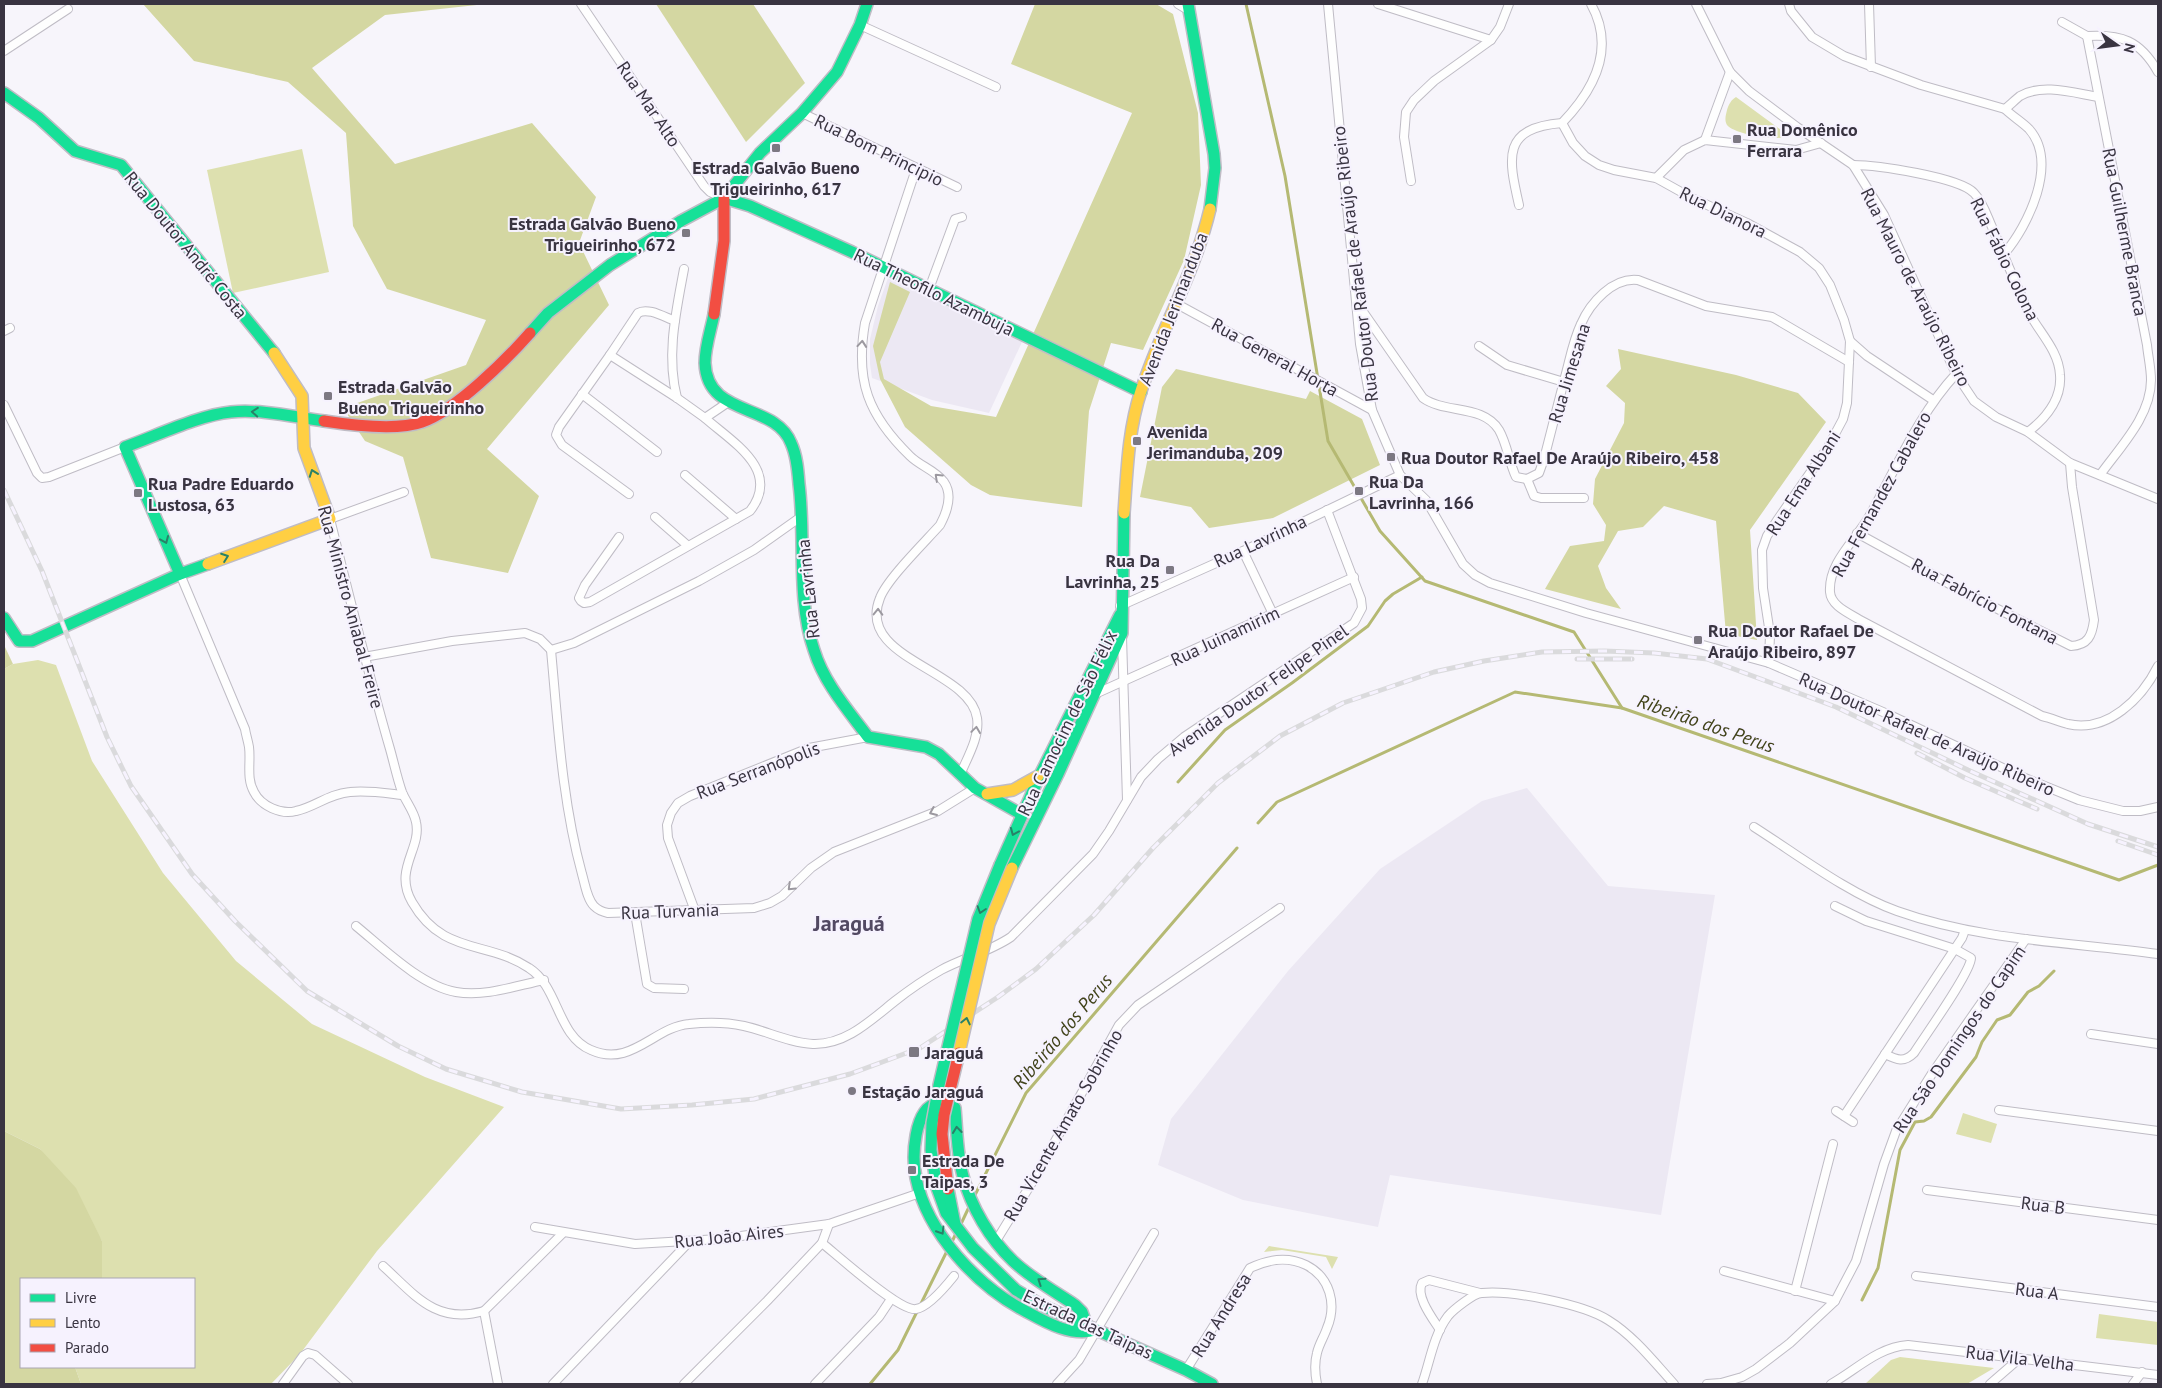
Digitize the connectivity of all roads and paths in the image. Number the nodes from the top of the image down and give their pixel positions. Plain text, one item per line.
1 (581, 4) edge
2 (867, 4) edge
3 (1178, 4) edge
4 (1328, 4) edge
5 (1378, 4) edge
6 (1508, 4) edge
7 (1591, 4) edge
8 (1696, 4) edge
9 (1790, 4) edge
10 (1869, 4) edge
11 (1188, 7) edge
12 (68, 9) dead end
13 (2062, 22) dead end
14 (860, 25) junction
15 (2087, 36) junction
16 (1492, 40) junction
17 (4, 51) edge
18 (1871, 67) junction
19 (1730, 72) junction
20 (2158, 72) edge
21 (996, 87) dead end
22 (4, 93) edge
23 (2098, 97) junction
24 (2005, 109) junction
25 (802, 113) junction
26 (1562, 123) junction
27 (1705, 140) junction
28 (1821, 143) junction
29 (1853, 165) junction
30 (916, 169) junction
31 (1656, 178) junction
32 (1411, 181) dead end
33 (957, 187) dead end
34 (724, 198) junction
35 (1519, 205) dead end
36 (962, 217) dead end
37 (2004, 254) junction
38 (882, 266) junction
39 (684, 269) dead end
40 (929, 290) junction
41 (1356, 301) junction
42 (1178, 304) junction
43 (674, 321) junction
44 (1850, 341) junction
45 (1480, 346) dead end
46 (610, 355) junction
47 (1849, 362) junction
48 (1956, 374) junction
49 (1564, 382) junction
50 (1141, 392) junction
51 (582, 394) junction
52 (677, 398) junction
53 (1933, 400) junction
54 (727, 403) junction
55 (4, 405) edge
56 (1372, 410) junction
57 (704, 418) junction
58 (303, 419) junction
59 (2028, 432) junction
60 (125, 447) junction
61 (657, 452) dead end
62 (2070, 463) junction
63 (685, 475) dead end
64 (1400, 475) junction
65 (2100, 475) junction
66 (1527, 479) junction
67 (404, 492) dead end
68 (628, 494) dead end
69 (1584, 498) dead end
70 (2158, 500) edge
71 (1327, 510) junction
72 (802, 516) junction
73 (655, 518) dead end
74 (330, 519) junction
75 (736, 519) junction
76 (1857, 533) junction
77 (619, 537) dead end
78 (687, 545) junction
79 (1243, 550) junction
80 (180, 574) junction
81 (1354, 577) junction
82 (1120, 611) junction
83 (1273, 614) junction
84 (4, 618) edge
85 (1122, 633) junction
86 (551, 650) junction
87 (364, 657) junction
88 (1769, 664) junction
89 (2158, 666) edge
90 (1124, 681) junction
91 (1095, 694) junction
92 (868, 737) junction
93 (960, 775) junction
94 (1040, 775) junction
95 (975, 788) junction
96 (987, 794) junction
97 (403, 795) junction
98 (1127, 800) junction
99 (2158, 807) edge
100 (1022, 814) junction
101 (1754, 827) dead end
102 (1000, 865) joint
103 (1012, 868) joint
104 (1835, 906) dead end
105 (1280, 908) dead end
106 (694, 911) junction
107 (635, 912) junction
108 (356, 926) dead end
109 (1965, 930) junction
110 (1915, 935) junction
111 (2026, 939) junction
112 (1910, 944) dead end
113 (1955, 949) junction
114 (2158, 954) edge
115 (544, 980) junction
116 (684, 989) dead end
117 (2091, 1034) dead end
118 (2158, 1044) edge
119 (1885, 1054) junction
120 (2000, 1110) dead end
121 (1836, 1111) dead end
122 (1844, 1116) junction
123 (1853, 1122) dead end
124 (2158, 1131) edge
125 (1833, 1144) dead end
126 (943, 1188) junction
127 (1928, 1190) dead end
128 (920, 1193) junction
129 (2158, 1220) edge
130 (829, 1224) junction
131 (535, 1227) dead end
132 (563, 1233) junction
133 (1154, 1233) dead end
134 (690, 1241) junction
135 (996, 1242) junction
136 (822, 1243) junction
137 (383, 1266) dead end
138 (1724, 1271) dead end
139 (954, 1276) dead end
140 (1916, 1276) dead end
141 (1795, 1291) junction
142 (1480, 1292) junction
143 (891, 1299) junction
144 (1835, 1301) junction
145 (2158, 1307) edge
146 (484, 1311) junction
147 (1091, 1328) junction
148 (1440, 1330) junction
149 (2020, 1358) junction
150 (1186, 1370) junction
151 (2142, 1372) junction
152 (2158, 1375) edge
153 (282, 1384) edge
154 (348, 1384) edge
155 (498, 1384) edge
156 (553, 1384) edge
157 (684, 1384) edge
158 (816, 1384) edge
159 (1058, 1384) edge
160 (1212, 1384) edge
161 (1317, 1384) edge
162 (1422, 1384) edge
163 (1674, 1384) edge
164 (1707, 1384) edge
165 (1831, 1384) edge
166 (1990, 1384) edge
167 (2133, 1384) edge

1 - 34 street, Rua Mar Alto
2 - 14 street
3 - 11 street
4 - 41 street, Rua Doutor Rafael de Araújo Ribeiro
5 - 16 street
6 - 16 street
7 - 26 street
8 - 19 street, Rua Mauro de Araújo Ribeiro
9 - 18 street
10 - 18 street
11 - 42 street, Avenida Jerimanduba
12 - 17 street
13 - 15 street
14 - 21 street
14 - 25 street
15 - 20 street
15 - 23 street, Rua Guilherme Branca
16 - 32 street
18 - 24 street
19 - 27 street
19 - 28 street, Rua Mauro de Araújo Ribeiro
22 - 58 street, Rua Doutor André Costa
23 - 24 street
23 - 65 street, Rua Guilherme Branca
24 - 37 street
25 - 30 street, Rua Bom Principio
25 - 34 street
26 - 31 street, Rua Dianora
26 - 35 street
27 - 28 street
27 - 31 street
28 - 29 street, Rua Mauro de Araújo Ribeiro
29 - 37 street, Rua Fábio Colona
29 - 48 street, Rua Mauro de Araújo Ribeiro
30 - 33 street, Rua Bom Principio
30 - 38 street
31 - 44 street, Rua Dianora
34 - 38 street, Rua Theofilo Azambuja
34 - 54 street
34 - 58 street
36 - 40 street
37 - 59 street, Rua Fábio Colona
38 - 40 street, Rua Theofilo Azambuja
93 -> 38 street
39 - 43 street
40 - 50 street, Rua Theofilo Azambuja
41 - 56 street, Rua Doutor Rafael de Araújo Ribeiro
41 - 66 street
42 - 50 street, Avenida Jerimanduba
42 - 56 street, Rua General Horta
43 - 46 street
43 - 52 street
44 - 47 street, Rua Ema Albani
44 - 53 street
45 - 49 street
46 - 51 street
46 - 52 street
47 - 49 street, Rua Jimesana
47 - 88 street, Rua Ema Albani
48 - 53 street, Rua Fernandez Cabalero
48 - 59 street, Rua Mauro de Araújo Ribeiro
49 - 66 street, Rua Jimesana
50 - 82 street, Avenida Jerimanduba
51 - 61 street
51 - 68 street
52 - 57 street
53 - 76 street, Rua Fernandez Cabalero
54 - 57 street
54 - 72 street, Rua Lavrinha
55 - 60 street
56 - 64 street, Rua Doutor Rafael de Araújo Ribeiro
57 - 75 street
58 -> 60 street
74 -> 58 street, Rua Ministro Aniabal Freire
59 - 62 street, Rua Mauro de Araújo Ribeiro
60 -> 80 street
62 - 65 street, Rua Mauro de Araújo Ribeiro
62 - 76 street, Rua Fabrício Fontana
63 - 75 street
64 - 71 street, Rua Lavrinha
64 - 88 street, Rua Doutor Rafael de Araújo Ribeiro
65 - 70 street, Rua Mauro de Araújo Ribeiro
66 - 69 street
67 - 74 street
71 - 79 street, Rua Lavrinha
71 - 81 street, Avenida Doutor Felipe Pinel
72 - 86 street
72 - 92 street, Rua Lavrinha
73 - 78 street
80 -> 74 street
74 - 87 street, Rua Ministro Aniabal Freire
75 - 78 street
76 - 89 street, Rua Fernandez Cabalero
77 - 78 street
79 - 82 street, Rua Lavrinha
79 - 83 street
80 - 84 street
80 - 97 street
81 - 83 street, Rua Juinamirim
81 - 98 street, Avenida Doutor Felipe Pinel
82 - 85 street, Rua Camocim de São Félix
82 - 94 street, Rua Camocim de São Félix
83 - 90 street, Rua Juinamirim
85 - 90 street
85 - 91 street, Rua Camocim de São Félix
86 - 87 street
86 - 107 street, Rua Turvania
87 - 97 street, Rua Ministro Aniabal Freire
88 - 99 street, Rua Doutor Rafael de Araújo Ribeiro
90 - 91 street, Rua Juinamirim
90 - 98 street
91 - 103 street, Rua Camocim de São Félix
92 - 93 street, Rua Serranópolis
92 - 106 street, Rua Serranópolis
93 - 95 street, Rua Serranópolis
94 - 96 street
94 - 100 street, Rua Camocim de São Félix
95 - 96 street, Rua Serranópolis
95 -> 106 street, Rua Turvania
96 - 100 street, Rua Serranópolis
97 - 115 street, Avenida Doutor Felipe Pinel
98 - 115 street, Avenida Doutor Felipe Pinel
100 -> 102 street, Rua Camocim de São Félix
101 - 109 street
102 -> 126 street, Estrada das Taipas, bridge
126 -> 103 street, Estrada das Taipas, bridge
104 - 110 street
105 - 135 street, Rua Vicente Amato Sobrinho
106 - 107 street, Rua Turvania
107 - 116 street
108 - 115 street
109 - 111 street
109 - 113 street
110 - 112 street
110 - 113 street
111 - 114 street
111 - 144 street, Rua São Domingos do Capim
113 - 119 street
113 - 119 street
117 - 118 street
119 - 122 street
120 - 124 street
121 - 122 street
122 - 123 street
125 - 141 street
126 - 147 street, Estrada das Taipas
127 - 129 street, Rua B
128 - 130 street, Rua João Aires
135 -> 128 street
128 -> 147 street
130 - 134 street, Rua João Aires
130 - 136 street
131 - 132 street, Rua João Aires
132 - 134 street, Rua João Aires
132 - 146 street
133 - 147 street
134 - 156 street
147 -> 135 street
136 - 143 street
136 - 157 street
137 - 146 street
138 - 141 street
139 - 143 street
140 - 145 street, Rua A
141 - 144 street
142 - 148 street
142 - 148 street
142 - 163 street
143 - 158 street
144 - 164 street, Rua São Domingos do Capim
146 - 155 street
147 - 150 street, Estrada das Taipas
147 - 159 street
148 - 162 street
149 - 151 street, Rua Vila Velha
149 - 165 street, Rua Vila Velha
149 - 166 street
150 - 160 street, Estrada das Taipas
150 - 161 street, Rua Andresa
151 - 152 street, Rua Vila Velha
151 - 167 street
153 - 154 street

